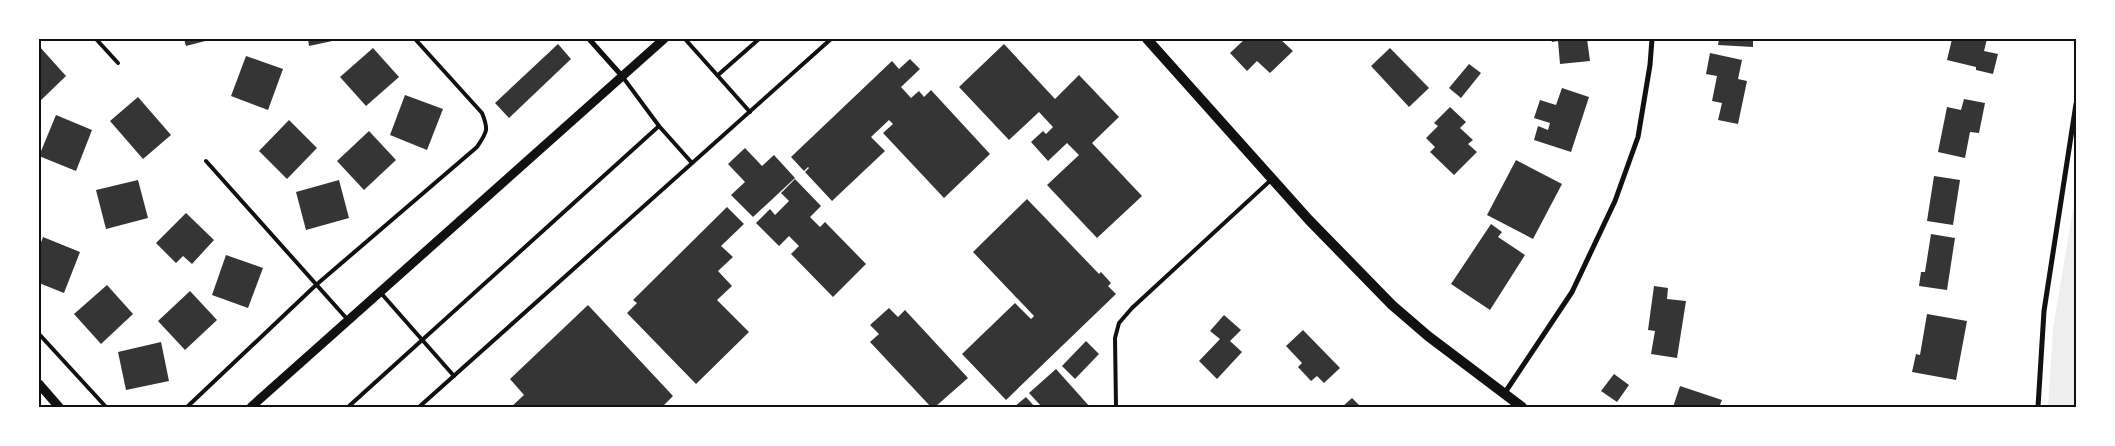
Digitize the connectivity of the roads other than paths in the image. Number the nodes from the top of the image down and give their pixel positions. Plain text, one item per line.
1 (96, 39) edge
2 (415, 39) edge
3 (590, 39) edge
4 (664, 39) edge
5 (685, 39) edge
6 (759, 39) edge
7 (831, 39) edge
8 (1147, 39) edge
9 (1652, 39) edge
10 (118, 63) dead end
11 (718, 75) junction
12 (622, 76) junction
13 (2076, 104) edge
14 (750, 112) junction
15 (660, 126) junction
16 (206, 161) dead end
17 (692, 163) junction
18 (1272, 179) junction
19 (316, 285) junction
20 (380, 292) junction
21 (348, 320) junction
22 (39, 334) edge
23 (423, 340) junction
24 (454, 376) junction
25 (39, 384) edge
26 (1504, 394) junction
27 (59, 407) edge
28 (106, 407) edge
29 (187, 407) edge
30 (251, 407) edge
31 (348, 407) edge
32 (419, 407) edge
33 (1116, 407) edge
34 (1522, 407) edge
35 (2038, 407) edge

1 - 10 lane
2 - 19 lane
3 - 12 street
4 - 12 street
5 - 11 lane
6 - 11 lane
7 - 14 lane
8 - 18 main road
9 - 26 street
11 - 14 lane
12 - 15 lane
12 - 20 street
13 - 35 street
14 - 17 lane
15 - 17 lane
15 - 23 lane
16 - 19 lane
17 - 24 lane
18 - 26 main road
18 - 33 lane
19 - 21 lane
19 - 29 lane
20 - 21 street
20 - 23 lane
21 - 30 street
22 - 28 lane
23 - 24 lane
23 - 31 lane
24 - 32 lane
25 - 27 street
26 - 34 main road

